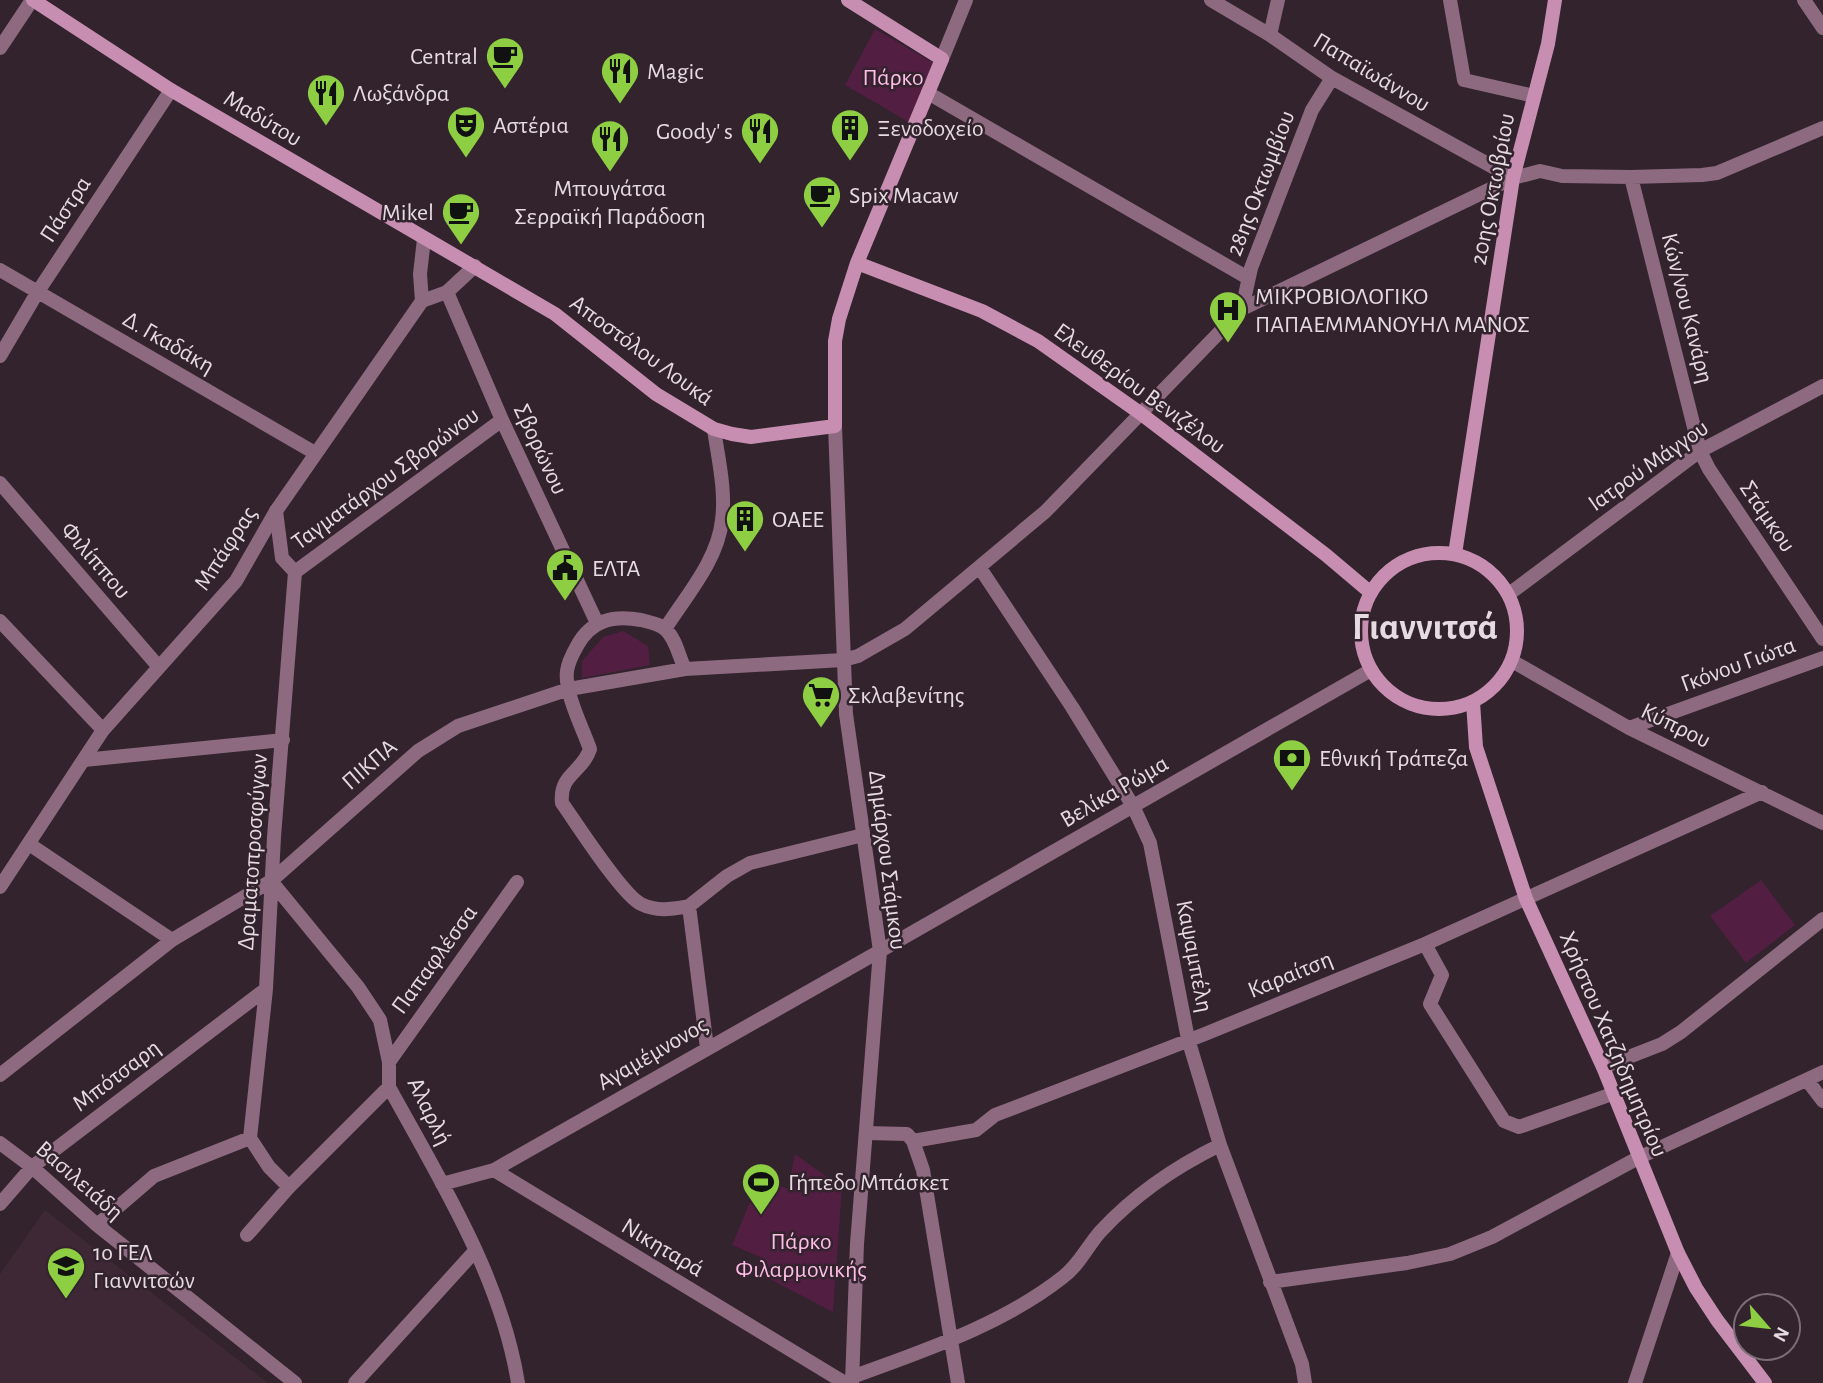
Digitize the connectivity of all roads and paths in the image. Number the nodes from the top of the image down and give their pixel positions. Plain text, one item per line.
1 (32, 0) edge
2 (848, 0) edge
3 (966, 0) edge
4 (1211, 0) edge
5 (1278, 0) edge
6 (1450, 0) edge
7 (1555, 0) edge
8 (1804, 0) edge
9 (1823, 28) edge
10 (1270, 35) junction
11 (0, 48) edge
12 (942, 59) junction
13 (1332, 78) junction
14 (171, 90) junction
15 (928, 93) junction
16 (1534, 96) junction
17 (1823, 128) edge
18 (1631, 177) junction
19 (1513, 178) junction
20 (424, 239) junction
21 (858, 263) junction
22 (475, 266) junction
23 (0, 270) edge
24 (1248, 278) junction
25 (447, 292) junction
26 (37, 293) junction
27 (422, 301) junction
28 (1242, 309) junction
29 (0, 356) edge
30 (1823, 386) edge
31 (1140, 413) junction
32 (502, 420) junction
33 (835, 426) junction
34 (714, 429) junction
35 (1700, 451) junction
36 (315, 453) junction
37 (0, 483) edge
38 (276, 511) junction
39 (1455, 554) junction
40 (979, 569) junction
41 (295, 572) junction
42 (1371, 593) junction
43 (1509, 594) junction
44 (0, 621) edge
45 (597, 622) junction
46 (666, 629) junction
47 (1823, 639) edge
48 (1823, 658) edge
49 (843, 660) junction
50 (1511, 660) junction
51 (158, 666) junction
52 (685, 669) junction
53 (1371, 670) junction
54 (569, 689) junction
55 (1474, 702) junction
56 (1629, 728) junction
57 (103, 730) junction
58 (283, 740) junction
59 (84, 760) junction
60 (1762, 792) junction
61 (1133, 806) junction
62 (1823, 824) edge
63 (863, 835) junction
64 (29, 844) junction
65 (271, 881) junction
66 (517, 882) dead end
67 (0, 887) edge
68 (1526, 899) junction
69 (689, 906) junction
70 (1823, 919) edge
71 (172, 940) junction
72 (1425, 944) junction
73 (880, 951) junction
74 (266, 989) junction
75 (1188, 1039) junction
76 (707, 1048) junction
77 (389, 1062) junction
78 (1603, 1067) junction
79 (1823, 1072) edge
80 (0, 1075) edge
81 (1807, 1080) junction
82 (389, 1087) junction
83 (1612, 1094) junction
84 (1823, 1101) edge
85 (866, 1133) junction
86 (250, 1138) junction
87 (910, 1138) junction
88 (0, 1143) edge
89 (1220, 1146) junction
90 (1638, 1158) junction
91 (32, 1167) junction
92 (494, 1170) junction
93 (442, 1184) junction
94 (289, 1187) junction
95 (0, 1204) edge
96 (97, 1225) junction
97 (247, 1234) dead end
98 (475, 1251) junction
99 (1678, 1253) junction
100 (1270, 1282) junction
101 (950, 1341) junction
102 (295, 1383) edge
103 (355, 1383) edge
104 (518, 1383) edge
105 (845, 1383) edge
106 (852, 1383) edge
107 (958, 1383) edge
108 (1305, 1383) edge
109 (1635, 1383) edge
110 (1765, 1383) edge

1 - 11 street
1 - 14 main road, Μαδύτου
2 - 12 main road
3 - 12 street
4 - 10 street, Παπαϊωάννου
5 - 10 street
6 - 16 street
7 - 16 main road, 20ης Οκτωβρίου
8 - 9 street
10 - 13 street, Παπαϊωάννου
12 - 15 main road
13 - 19 street, Παπαϊωάννου
13 - 24 street, 28ης Οκτωμβίου
14 - 20 main road, Μαδύτου
14 - 26 street, Πάστρα
15 - 21 main road
15 - 24 street
16 - 19 main road, 20ης Οκτωβρίου
17 - 18 street
18 - 19 street
18 - 35 street, Κών/νου Κανάρη
19 - 28 street
19 - 39 main road, 20ης Οκτωβρίου
20 - 22 main road, Μαδύτου
20 - 27 street
21 - 31 main road, Ελευθερίου Βενιζέλου
21 - 33 main road
22 - 25 street
22 - 34 main road, Αποστόλου Λουκά
23 - 26 street, Δ. Γκαδάκη
24 - 28 street, 28ης Οκτωμβίου
25 - 27 street
25 - 32 street, Σβορώνου
26 - 29 street, Πάστρα
26 - 36 street, Δ. Γκαδάκη
27 - 36 street, Μπάφρας
28 - 31 street, ΠΙΚΠΑ
30 - 35 street, Ιατρού Μάγγου
31 - 40 street, ΠΙΚΠΑ
31 - 42 main road, Ελευθερίου Βενιζέλου
32 - 41 street, Ταγματάρχου Σβορώνου
32 - 45 street, Σβορώνου
33 - 34 main road, Αποστόλου Λουκά
33 - 49 street, Δημάρχου Στάμκου
34 - 46 street
35 - 43 street, Ιατρού Μάγγου
35 - 47 street, Στάμκου
36 - 38 street, Μπάφρας
37 - 51 street, Φιλίππου
38 - 41 street
38 - 51 street, Μπάφρας
39 - 42 main road
39 - 43 main road
40 - 49 street, ΠΙΚΠΑ
40 - 61 street, Καψαμπέλη
41 - 58 street, Δραματοπροσφύγων
42 - 53 main road
43 - 50 main road
44 - 57 street
45 - 46 street
45 - 54 street
46 - 52 street
48 - 56 street, Γκόνου Γιώτα
49 - 52 street, ΠΙΚΠΑ
49 - 63 street, Δημάρχου Στάμκου
50 - 55 main road
50 - 56 street, Κύπρου
51 - 57 street, Μπάφρας
52 - 54 street, ΠΙΚΠΑ
53 - 55 main road
53 - 61 street, Βελίκα Ρώμα
54 - 65 street, ΠΙΚΠΑ
54 - 69 street
55 - 68 main road, Χρήστου Χατζηδημητρίου
56 - 60 street, Κύπρου
57 - 59 street, Μπάφρας
58 - 59 street
58 - 65 street, Δραματοπροσφύγων
59 - 64 street, Μπάφρας
60 - 62 street, Κύπρου
60 - 68 street, Καραίτση
61 - 73 street, Βελίκα Ρώμα
61 - 75 street, Καψαμπέλη
63 - 69 street
63 - 73 street, Δημάρχου Στάμκου
64 - 67 street, Μπάφρας
64 - 71 street
65 - 71 street, ΠΙΚΠΑ
65 - 74 street, Δραματοπροσφύγων
65 - 77 street, Αλαρλή
66 - 77 street, Παπαφλέσσα
68 - 72 street, Καραίτση
68 - 78 main road, Χρήστου Χατζηδημητρίου
69 - 76 street
70 - 78 street
71 - 80 street, ΠΙΚΠΑ
72 - 75 street, Καραίτση
72 - 83 street
73 - 76 street, Αγαμέμνονος
73 - 85 street, Δημάρχου Στάμκου
74 - 86 street, Δραματοπροσφύγων
74 - 91 street, Μπότσαρη
75 - 87 street, Καραίτση
75 - 89 street, Καψαμπέλη
76 - 92 street, Αγαμέμνονος
77 - 82 street, Αλαρλή
78 - 83 main road, Χρήστου Χατζηδημητρίου
79 - 81 street
81 - 84 street
81 - 90 street
82 - 93 street, Αλαρλή
82 - 94 street
83 - 90 main road, Χρήστου Χατζηδημητρίου
85 - 87 street, Καραίτση
85 - 106 street, Δημάρχου Στάμκου
86 - 94 street
86 - 96 street
87 - 101 street
88 - 91 street, Βασιλειάδη
89 - 100 street, Καψαμπέλη
89 - 101 street
90 - 99 main road, Χρήστου Χατζηδημητρίου
90 - 100 street
91 - 95 street, Μπότσαρη
91 - 96 street, Βασιλειάδη
92 - 93 street, Αγαμέμνονος
92 - 105 street, Νικηταρά
93 - 98 street, Αλαρλή
94 - 97 street
96 - 102 street, Βασιλειάδη
98 - 103 street
98 - 104 street, Αλαρλή
99 - 109 street
99 - 110 main road, Χρήστου Χατζηδημητρίου
100 - 108 street, Καψαμπέλη
101 - 106 street
101 - 107 street

